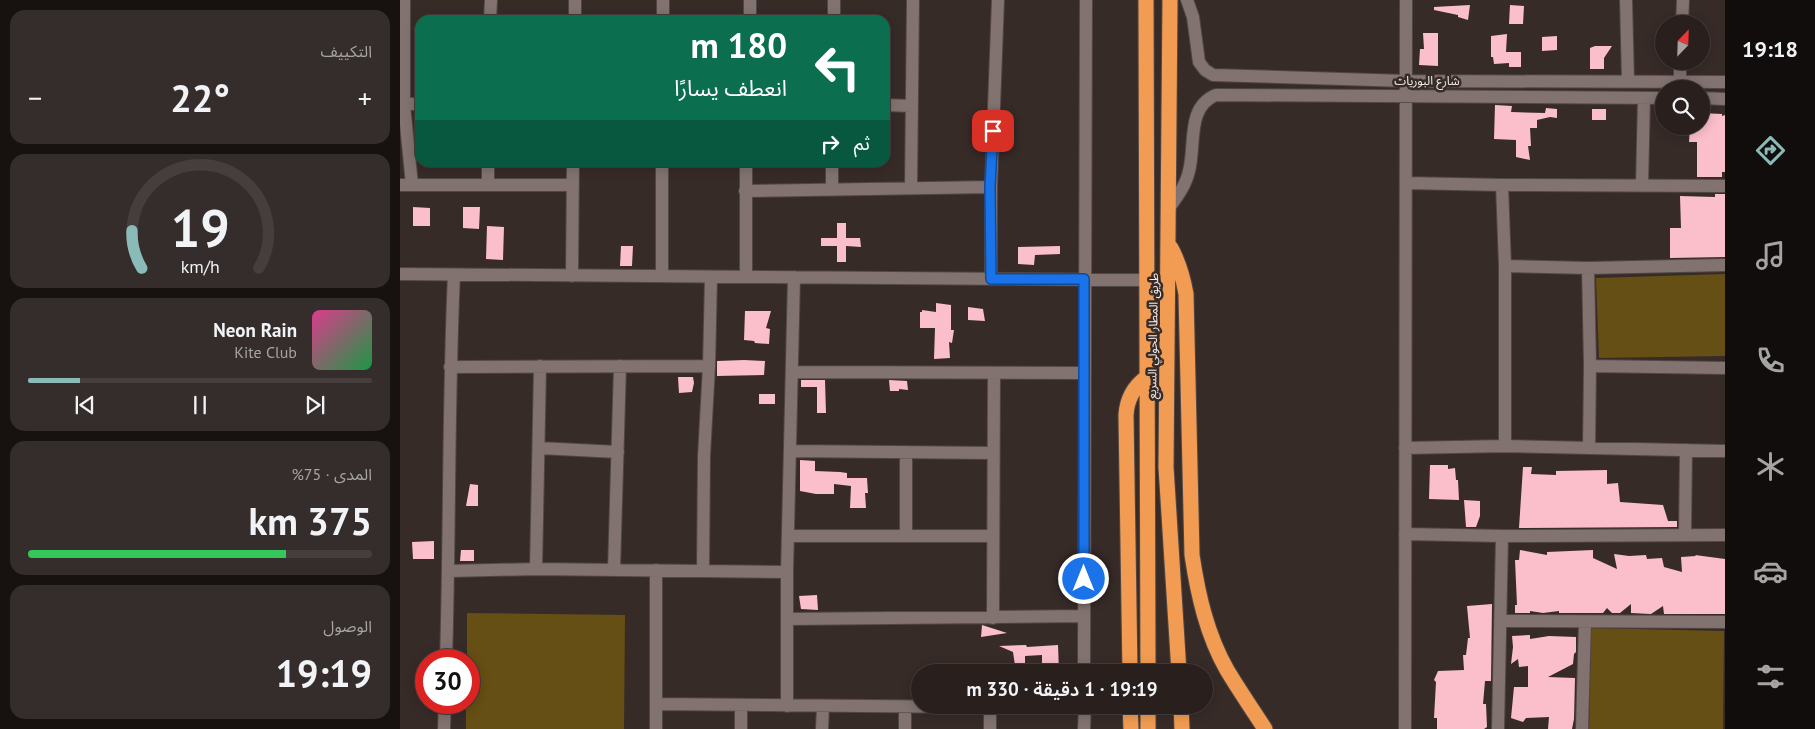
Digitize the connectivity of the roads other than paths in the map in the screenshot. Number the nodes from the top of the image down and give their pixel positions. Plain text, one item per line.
1 (404, 0) edge
2 (491, 0) edge
3 (575, 0) edge
4 (663, 0) edge
5 (750, 0) edge
6 (834, 0) edge
7 (913, 0) edge
8 (998, 0) edge
9 (1086, 0) edge
10 (1146, 0) edge
11 (1170, 0) edge
12 (1187, 0) edge
13 (1406, 0) edge
14 (1626, 0) edge
15 (1683, 0) edge
16 (490, 15) edge
17 (574, 15) edge
18 (663, 15) edge
19 (750, 15) edge
20 (834, 15) edge
21 (1682, 15) edge
22 (1406, 81) junction
23 (1628, 81) junction
24 (1655, 81) edge
25 (1710, 82) edge
26 (1725, 82) edge
27 (1406, 96) junction
28 (1644, 98) junction
29 (1655, 98) edge
30 (1710, 98) edge
31 (1725, 99) edge
32 (404, 104) junction
33 (415, 104) edge
34 (890, 105) edge
35 (912, 106) junction
36 (488, 167) edge
37 (573, 167) edge
38 (662, 167) edge
39 (746, 167) edge
40 (832, 167) edge
41 (1406, 183) junction
42 (1642, 184) junction
43 (406, 185) edge
44 (488, 185) junction
45 (573, 185) junction
46 (1502, 185) junction
47 (990, 186) junction
48 (1725, 186) edge
49 (911, 187) junction
50 (832, 189) junction
51 (745, 191) junction
52 (1169, 208) junction
53 (1169, 245) junction
54 (1725, 265) edge
55 (1504, 266) junction
56 (1588, 268) junction
57 (400, 274) edge
58 (454, 275) junction
59 (572, 276) junction
60 (662, 276) junction
61 (710, 277) junction
62 (746, 277) junction
63 (794, 277) junction
64 (991, 279) junction
65 (1084, 279) junction
66 (1146, 280) junction
67 (540, 366) junction
68 (620, 366) junction
69 (709, 366) junction
70 (1590, 366) junction
71 (450, 367) junction
72 (1725, 368) edge
73 (792, 372) junction
74 (994, 372) junction
75 (1084, 373) junction
76 (1147, 377) junction
77 (1505, 446) junction
78 (539, 448) junction
79 (1405, 448) junction
80 (1589, 448) junction
81 (1686, 450) junction
82 (1725, 450) edge
83 (790, 451) junction
84 (618, 452) junction
85 (906, 452) junction
86 (993, 452) junction
87 (1405, 534) junction
88 (1685, 534) junction
89 (1725, 535) edge
90 (788, 536) junction
91 (906, 536) junction
92 (993, 536) junction
93 (1502, 536) junction
94 (536, 569) junction
95 (614, 570) junction
96 (656, 570) junction
97 (449, 571) junction
98 (703, 571) junction
99 (787, 572) junction
100 (1084, 616) junction
101 (993, 618) junction
102 (787, 619) junction
103 (1500, 621) junction
104 (1585, 622) junction
105 (1725, 622) edge
106 (446, 649) edge
107 (1084, 664) edge
108 (1130, 664) edge
109 (1148, 664) edge
110 (1178, 664) edge
111 (656, 704) junction
112 (741, 705) junction
113 (786, 706) junction
114 (823, 706) junction
115 (905, 707) junction
116 (911, 707) edge
117 (445, 714) edge
118 (990, 714) edge
119 (1085, 714) edge
120 (1130, 714) edge
121 (1148, 714) edge
122 (1181, 714) edge
123 (444, 729) edge
124 (656, 729) edge
125 (741, 729) edge
126 (822, 729) edge
127 (905, 729) edge
128 (990, 729) edge
129 (1084, 729) edge
130 (1131, 729) edge
131 (1148, 729) edge
132 (1182, 729) edge
133 (1265, 729) edge
134 (1405, 729) edge
135 (1498, 729) edge
136 (1582, 729) edge

1 - 32 street
2 - 16 street
3 - 17 street
4 - 18 street
5 - 19 street
6 - 20 street
7 - 35 street
8 - 47 street
9 - 65 street
10 - 66 highway, طريق المطار الحولي السريع
11 - 52 highway, طريق المطار الحولي السريع
12 - 22 street, شارع البوريات
13 - 22 street
14 - 23 street
15 - 21 street
22 - 23 street, شارع البوريات
22 - 27 street
23 - 24 street, شارع البوريات
25 - 26 street, شارع البوريات
27 - 28 street, شارع البوريات
27 - 41 street
27 - 52 street, شارع البوريات
28 - 29 street, شارع البوريات
28 - 42 street
30 - 31 street
32 - 33 street
32 - 43 street
34 - 35 street
35 - 49 street
36 - 44 street
37 - 45 street
38 - 60 street
39 - 51 street
40 - 50 street
41 - 46 street
41 - 79 street
42 - 46 street
42 - 48 street
43 - 44 street
44 - 45 street
45 - 59 street
46 - 55 street
47 - 49 street
47 - 64 street
49 - 50 street
50 - 51 street
51 - 62 street
52 - 53 highway, طريق المطار الحولي السريع
53 - 110 highway, طريق المطار الحولي السريع
53 - 133 highway
54 - 56 street
55 - 56 street
55 - 77 street
56 - 70 street
57 - 58 street
58 - 59 street
58 - 71 street
59 - 60 street
60 - 61 street
61 - 62 street
61 - 69 street
62 - 63 street
63 - 64 street
63 - 73 street
64 - 65 street
65 - 66 street
65 - 75 street
66 - 76 highway, طريق المطار الحولي السريع
67 - 68 street
67 - 71 street
67 - 78 street
68 - 69 street
68 - 84 street
69 - 98 street
70 - 72 street
70 - 80 street
71 - 97 street
73 - 74 street
73 - 83 street
74 - 75 street
74 - 86 street
75 - 100 street
76 - 108 highway
76 - 109 highway, طريق المطار الحولي السريع
77 - 79 street
77 - 80 street
78 - 84 street
78 - 94 street
79 - 87 street
80 - 81 street
81 - 82 street
81 - 88 street
83 - 85 street
83 - 90 street
84 - 95 street
85 - 86 street
85 - 91 street
86 - 92 street
87 - 93 street
87 - 134 street
88 - 89 street
88 - 93 street
90 - 91 street
90 - 99 street
91 - 92 street
92 - 101 street
93 - 103 street
94 - 95 street
94 - 97 street
95 - 96 street
96 - 98 street
96 - 111 street
97 - 106 street
98 - 99 street
99 - 102 street
100 - 101 street
100 - 107 street
101 - 102 street
102 - 113 street
103 - 104 street
103 - 135 street
104 - 105 street
104 - 136 street
111 - 112 street
111 - 124 street
112 - 113 street
112 - 125 street
113 - 114 street
114 - 115 street
114 - 126 street
115 - 116 street
115 - 127 street
117 - 123 street
118 - 128 street
119 - 129 street
120 - 130 highway
121 - 131 highway
122 - 132 highway

